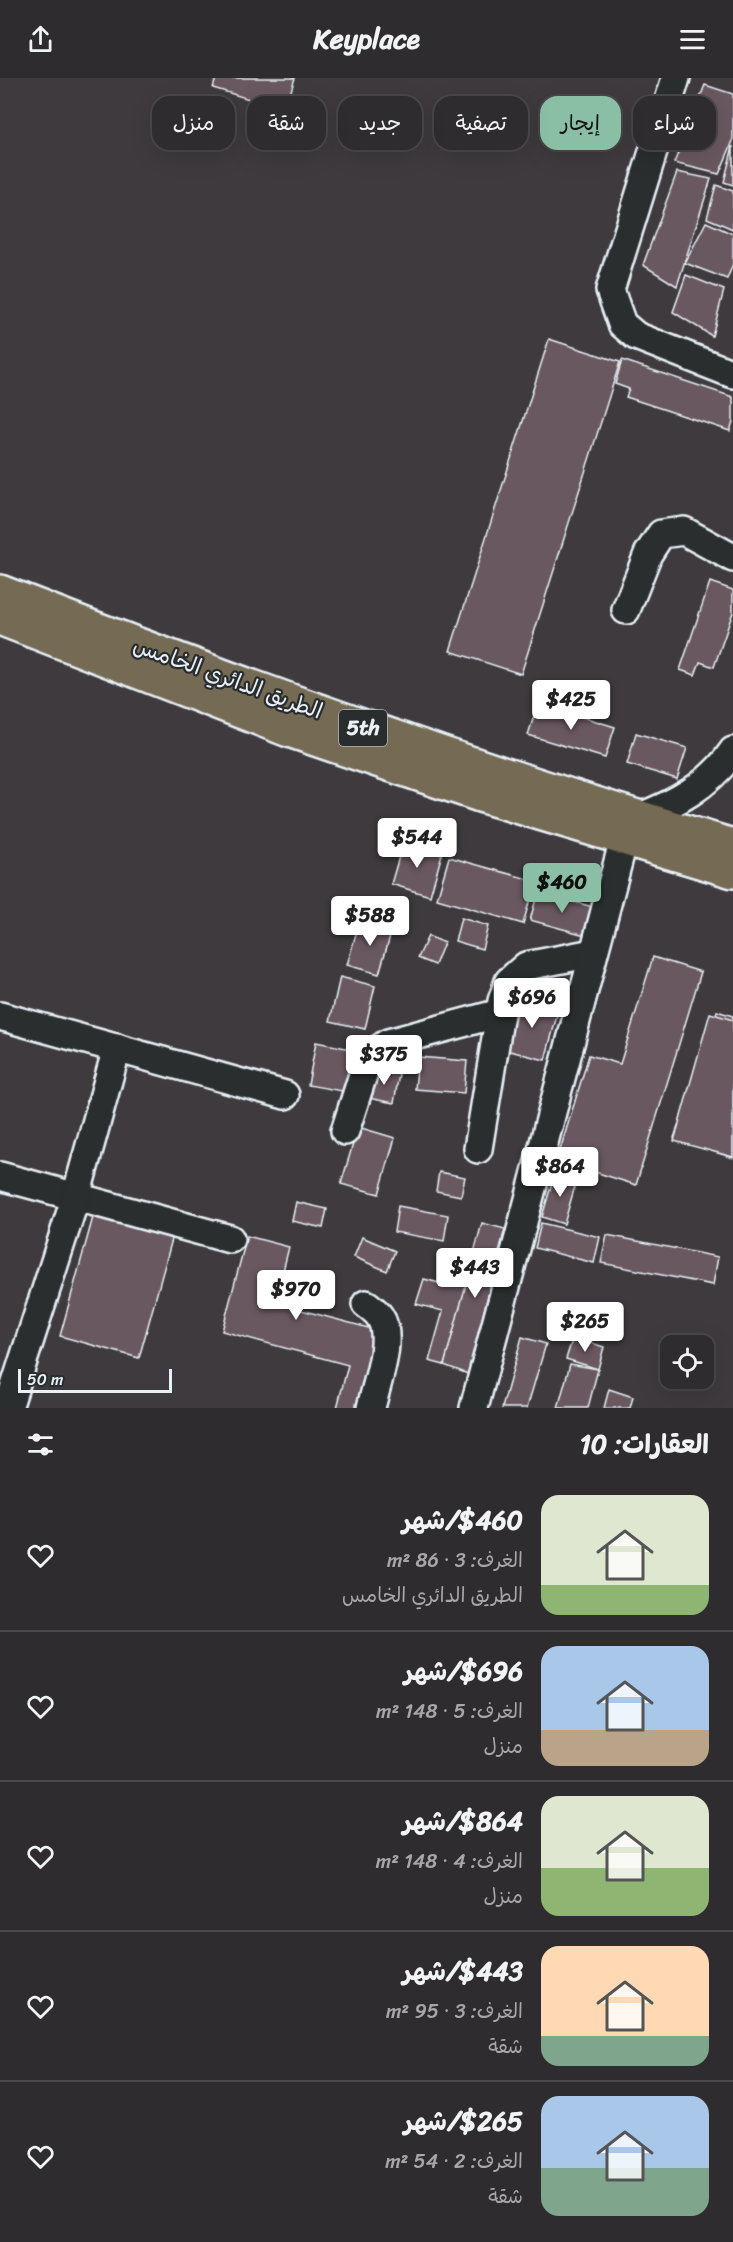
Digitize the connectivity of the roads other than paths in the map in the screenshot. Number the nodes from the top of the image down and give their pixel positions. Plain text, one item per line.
1 (676, 78) edge
2 (733, 374) edge
3 (733, 558) edge
4 (0, 592) edge
5 (626, 610) dead end
6 (0, 618) edge
7 (733, 751) edge
8 (630, 828) junction
9 (733, 846) edge
10 (733, 871) edge
11 (593, 953) junction
12 (500, 1013) junction
13 (0, 1016) edge
14 (117, 1048) junction
15 (285, 1095) dead end
16 (345, 1131) dead end
17 (478, 1149) dead end
18 (0, 1176) edge
19 (76, 1196) junction
20 (230, 1239) dead end
21 (366, 1304) dead end
22 (8, 1408) edge
23 (371, 1408) edge
24 (474, 1408) edge

1 - 2 street
3 - 5 street
4 - 8 main road, الطريق الدائري الخامس / 5th
6 - 8 main road, الطريق الدائري الخامس / 5th
7 - 8 street
8 - 9 main road, الطريق الدائري الخامس / 5th
8 - 10 main road, الطريق الدائري الخامس / 5th
8 - 11 street
11 - 12 street
11 - 24 street
12 - 16 street
12 - 17 street
13 - 14 street
14 - 15 street
14 - 19 street
18 - 19 street
19 - 20 street
19 - 22 street
21 - 23 street

